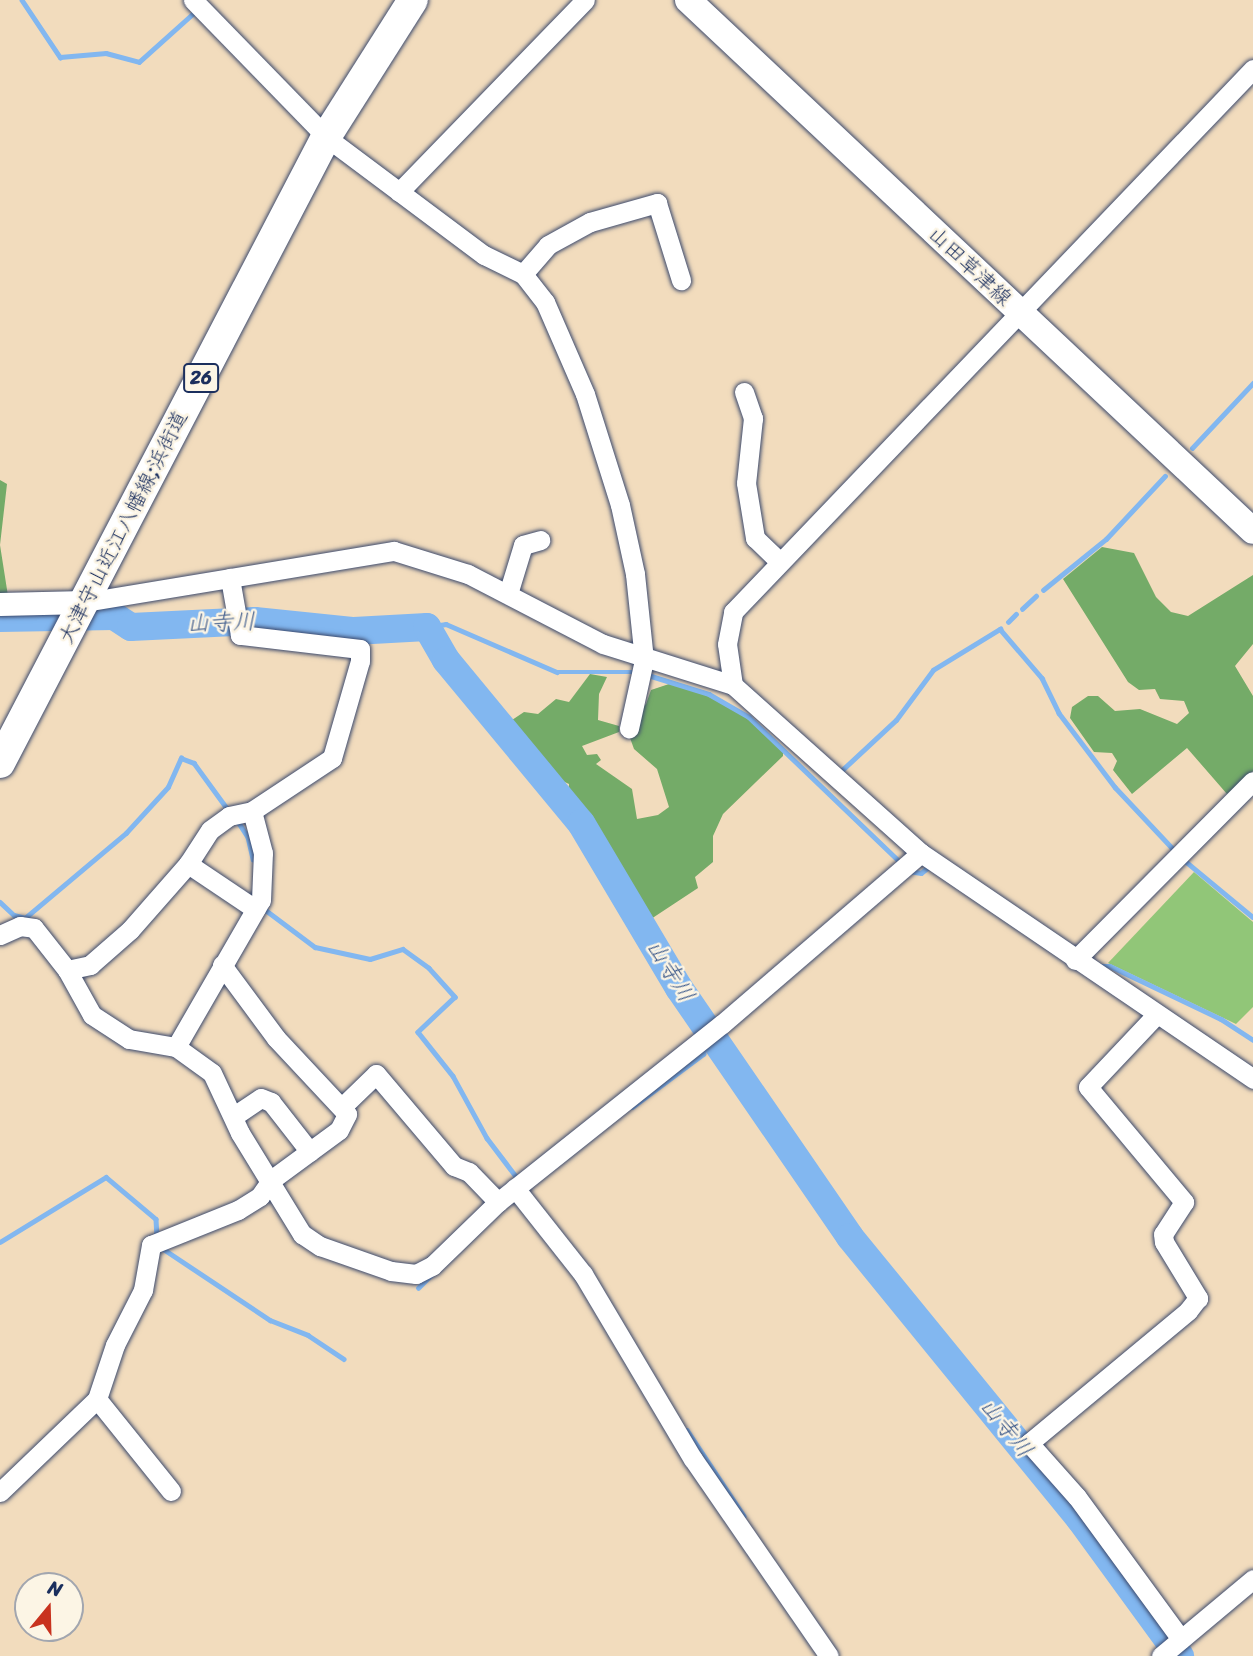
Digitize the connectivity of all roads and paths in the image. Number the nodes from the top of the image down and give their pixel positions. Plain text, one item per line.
1 (193, 0) edge
2 (413, 0) edge
3 (585, 0) edge
4 (688, 0) edge
5 (1253, 69) edge
6 (326, 137) junction
7 (398, 192) junction
8 (523, 274) junction
9 (681, 280) dead end
10 (1021, 314) junction
11 (744, 392) dead end
12 (1253, 531) edge
13 (540, 540) dead end
14 (779, 561) junction
15 (230, 578) junction
16 (508, 594) junction
17 (85, 602) junction
18 (0, 604) edge
19 (644, 660) junction
20 (733, 685) junction
21 (629, 728) dead end
22 (0, 763) edge
23 (1253, 781) edge
24 (252, 811) junction
25 (921, 853) junction
26 (188, 864) junction
27 (255, 909) junction
28 (0, 935) edge
29 (1075, 960) junction
30 (222, 965) junction
31 (67, 970) junction
32 (1156, 1015) junction
33 (176, 1047) junction
34 (1253, 1079) edge
35 (344, 1106) junction
36 (234, 1116) junction
37 (310, 1152) junction
38 (271, 1180) junction
39 (515, 1188) junction
40 (498, 1202) junction
41 (97, 1399) junction
42 (172, 1490) dead end
43 (0, 1492) edge
44 (1253, 1579) edge
45 (1181, 1639) junction
46 (828, 1656) edge
47 (1161, 1656) edge

1 - 6 street
2 - 6 main road, 大津守山近江八幡線;浜街道 / 26
3 - 7 street
4 - 10 main road, 山田草津線
5 - 10 street
6 - 7 street
6 - 17 main road, 大津守山近江八幡線;浜街道 / 26
7 - 8 street
8 - 9 street
8 - 19 street
10 - 12 main road, 山田草津線
10 - 14 street
11 - 14 street
13 - 16 street
14 - 20 street
15 - 16 street
15 - 17 street
15 - 24 street
16 - 19 street
17 - 18 street
17 - 22 main road, 大津守山近江八幡線;浜街道 / 26
19 - 20 street
19 - 21 street
20 - 25 street
23 - 29 street
24 - 26 street
24 - 27 street
25 - 29 street
25 - 39 street
26 - 27 street
26 - 31 street
27 - 30 street
28 - 31 street
29 - 32 street
30 - 33 street
30 - 35 street
31 - 33 street
32 - 34 street
32 - 45 street
33 - 36 street
35 - 37 street
35 - 40 street
36 - 37 street
36 - 38 street
37 - 38 street
38 - 40 street
38 - 41 street
39 - 40 street
39 - 46 street
41 - 42 street
41 - 43 street
44 - 45 street
45 - 47 street

